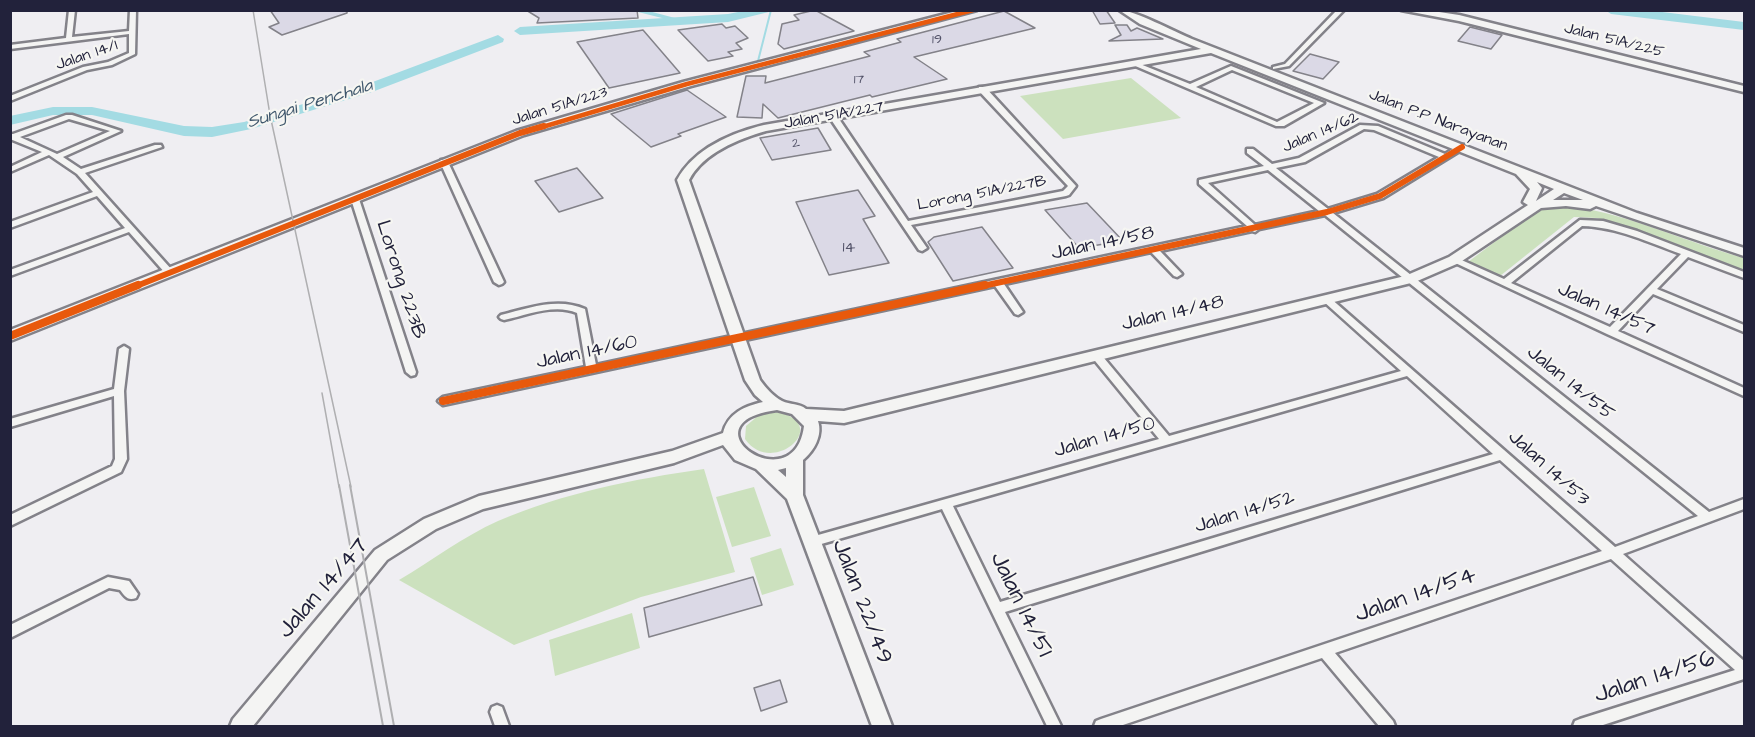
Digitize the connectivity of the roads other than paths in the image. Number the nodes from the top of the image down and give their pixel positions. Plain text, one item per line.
1 (72, 10) edge
2 (133, 10) edge
3 (973, 10) edge
4 (1123, 10) edge
5 (1136, 10) edge
6 (1341, 10) edge
7 (1405, 10) edge
8 (133, 32) junction
9 (69, 40) junction
10 (10, 47) edge
11 (1212, 50) junction
12 (1135, 64) junction
13 (1275, 68) junction
14 (1190, 87) junction
15 (982, 89) junction
16 (1744, 89) edge
17 (1332, 97) junction
18 (10, 99) edge
19 (1320, 104) junction
20 (834, 118) junction
21 (12, 137) edge
22 (158, 147) dead end
23 (1462, 147) junction
24 (1252, 152) dead end
25 (53, 155) junction
26 (1446, 157) junction
27 (444, 162) junction
28 (1520, 167) junction
29 (1271, 168) junction
30 (10, 170) edge
31 (80, 172) junction
32 (1560, 185) junction
33 (99, 193) junction
34 (356, 199) junction
35 (1532, 205) junction
36 (1327, 212) junction
37 (1640, 215) junction
38 (905, 224) junction
39 (10, 225) edge
40 (130, 229) junction
41 (1255, 229) junction
42 (1744, 244) edge
43 (922, 248) dead end
44 (1154, 250) junction
45 (1744, 252) edge
46 (1687, 253) junction
47 (1454, 260) junction
48 (169, 272) junction
49 (10, 273) edge
50 (1177, 274) dead end
51 (1744, 275) edge
52 (1410, 279) junction
53 (499, 282) dead end
54 (998, 283) junction
55 (1505, 284) junction
56 (1651, 290) junction
57 (1326, 299) junction
58 (1018, 312) dead end
59 (504, 318) dead end
60 (1744, 329) edge
61 (1611, 332) junction
62 (10, 336) edge
63 (738, 337) junction
64 (124, 349) dead end
65 (1095, 354) junction
66 (591, 368) junction
67 (411, 372) dead end
68 (1409, 372) junction
69 (753, 380) junction
70 (119, 391) junction
71 (1744, 392) edge
72 (443, 400) dead end
73 (777, 405) junction
74 (751, 410) junction
75 (805, 415) junction
76 (844, 417) junction
77 (10, 423) edge
78 (813, 438) junction
79 (1167, 441) junction
80 (732, 445) junction
81 (1503, 455) junction
82 (795, 459) junction
83 (762, 465) junction
84 (794, 495) junction
85 (945, 503) junction
86 (1744, 504) edge
87 (1707, 517) junction
88 (10, 520) edge
89 (811, 542) junction
90 (1613, 553) junction
91 (131, 594) dead end
92 (998, 608) junction
93 (10, 632) edge
94 (1325, 651) junction
95 (1744, 671) edge
96 (240, 726) edge
97 (882, 726) edge
98 (1054, 726) edge
99 (1101, 726) edge
100 (1388, 726) edge
101 (1580, 726) edge

1 - 9 street
2 - 8 street, Jalan 14/1
3 - 27 street, Jalan 51A/223
4 - 11 street, Jalan P.P Narayanan
5 - 13 street, Jalan P.P Narayanan
6 - 13 street
7 - 16 street, Jalan 51A/225
8 - 9 street
8 - 18 street, Jalan 14/1
9 - 10 street
11 - 12 street, Jalan 51A/227
11 - 17 street, Jalan P.P Narayanan
12 - 14 street
12 - 15 street, Jalan 51A/227
13 - 28 street, Jalan P.P Narayanan
14 - 19 street
14 - 19 street
15 - 20 street, Jalan 51A/227
15 - 38 street, Lorong 51A/227B
17 - 19 street
17 - 23 street, Jalan P.P Narayanan
20 - 38 street
20 - 63 street, Jalan 51A/227
21 - 25 street
21 - 25 street
22 - 31 street
23 - 26 street, Jalan 14/58
23 - 28 street, Jalan P.P Narayanan
24 - 29 street, Jalan 14/55
25 - 30 street
25 - 31 street
26 - 29 street, Jalan 14/62
26 - 36 street, Jalan 14/58
27 - 34 street, Jalan 51A/223
27 - 53 street
28 - 32 street, Jalan P.P Narayanan
28 - 35 street
28 - 37 street, Jalan P.P Narayanan
29 - 36 street, Jalan 14/55
29 - 41 street, Jalan 14/62
31 - 33 street
32 - 35 street, Jalan 14/48
32 - 37 street, Jalan P.P Narayanan
33 - 39 street
33 - 40 street
34 - 48 street, Jalan 51A/223
34 - 67 street, Lorong 223B
35 - 37 street
35 - 47 street, Jalan 14/48
36 - 41 street, Jalan 14/58
36 - 52 street, Jalan 14/55
37 - 42 street, Jalan P.P Narayanan
37 - 45 street, Jalan P.P Narayanan
38 - 43 street
40 - 48 street
40 - 49 street
41 - 44 street, Jalan 14/58
44 - 50 street
44 - 54 street, Jalan 14/58
46 - 51 street
46 - 55 street
46 - 56 street
47 - 52 street, Jalan 14/48
47 - 55 street, Jalan 14/57
48 - 62 street, Jalan 51A/223
52 - 57 street, Jalan 14/48
52 - 87 street, Jalan 14/55
54 - 58 street
54 - 63 street, Jalan 14/58
55 - 61 street, Jalan 14/57
56 - 60 street
56 - 61 street
57 - 65 street, Jalan 14/48
57 - 68 street, Jalan 14/53
59 - 66 street
61 - 71 street, Jalan 14/57
63 - 66 street, Jalan 14/60
63 - 69 street, Jalan 51A/227
64 - 70 street
65 - 76 street, Jalan 14/48
65 - 79 street
66 - 72 street, Jalan 14/60
68 - 79 street, Jalan 14/50
68 - 81 street, Jalan 14/53
69 - 73 street, Jalan 51A/227
69 - 74 street, Jalan 51A/227
70 - 77 street
70 - 88 street
73 - 74 street
73 - 75 street
74 - 80 street
75 - 76 street, Jalan 14/48
75 - 78 street
76 - 78 street, Jalan 14/48
78 - 82 street
79 - 85 street, Jalan 14/50
80 - 83 street
80 - 96 street, Jalan 14/47
81 - 90 street, Jalan 14/53
81 - 92 street, Jalan 14/52
82 - 83 street
82 - 84 street, Jalan 22/49
83 - 84 street, Jalan 22/49
84 - 89 street, Jalan 22/49
85 - 89 street, Jalan 14/50
85 - 92 street, Jalan 14/51
86 - 87 street, Jalan 14/54
87 - 90 street, Jalan 14/54
89 - 97 street, Jalan 22/49
90 - 94 street, Jalan 14/54
90 - 95 street, Jalan 14/53
91 - 93 street
92 - 98 street, Jalan 14/51
94 - 99 street, Jalan 14/54
94 - 100 street
95 - 101 street, Jalan 14/56

